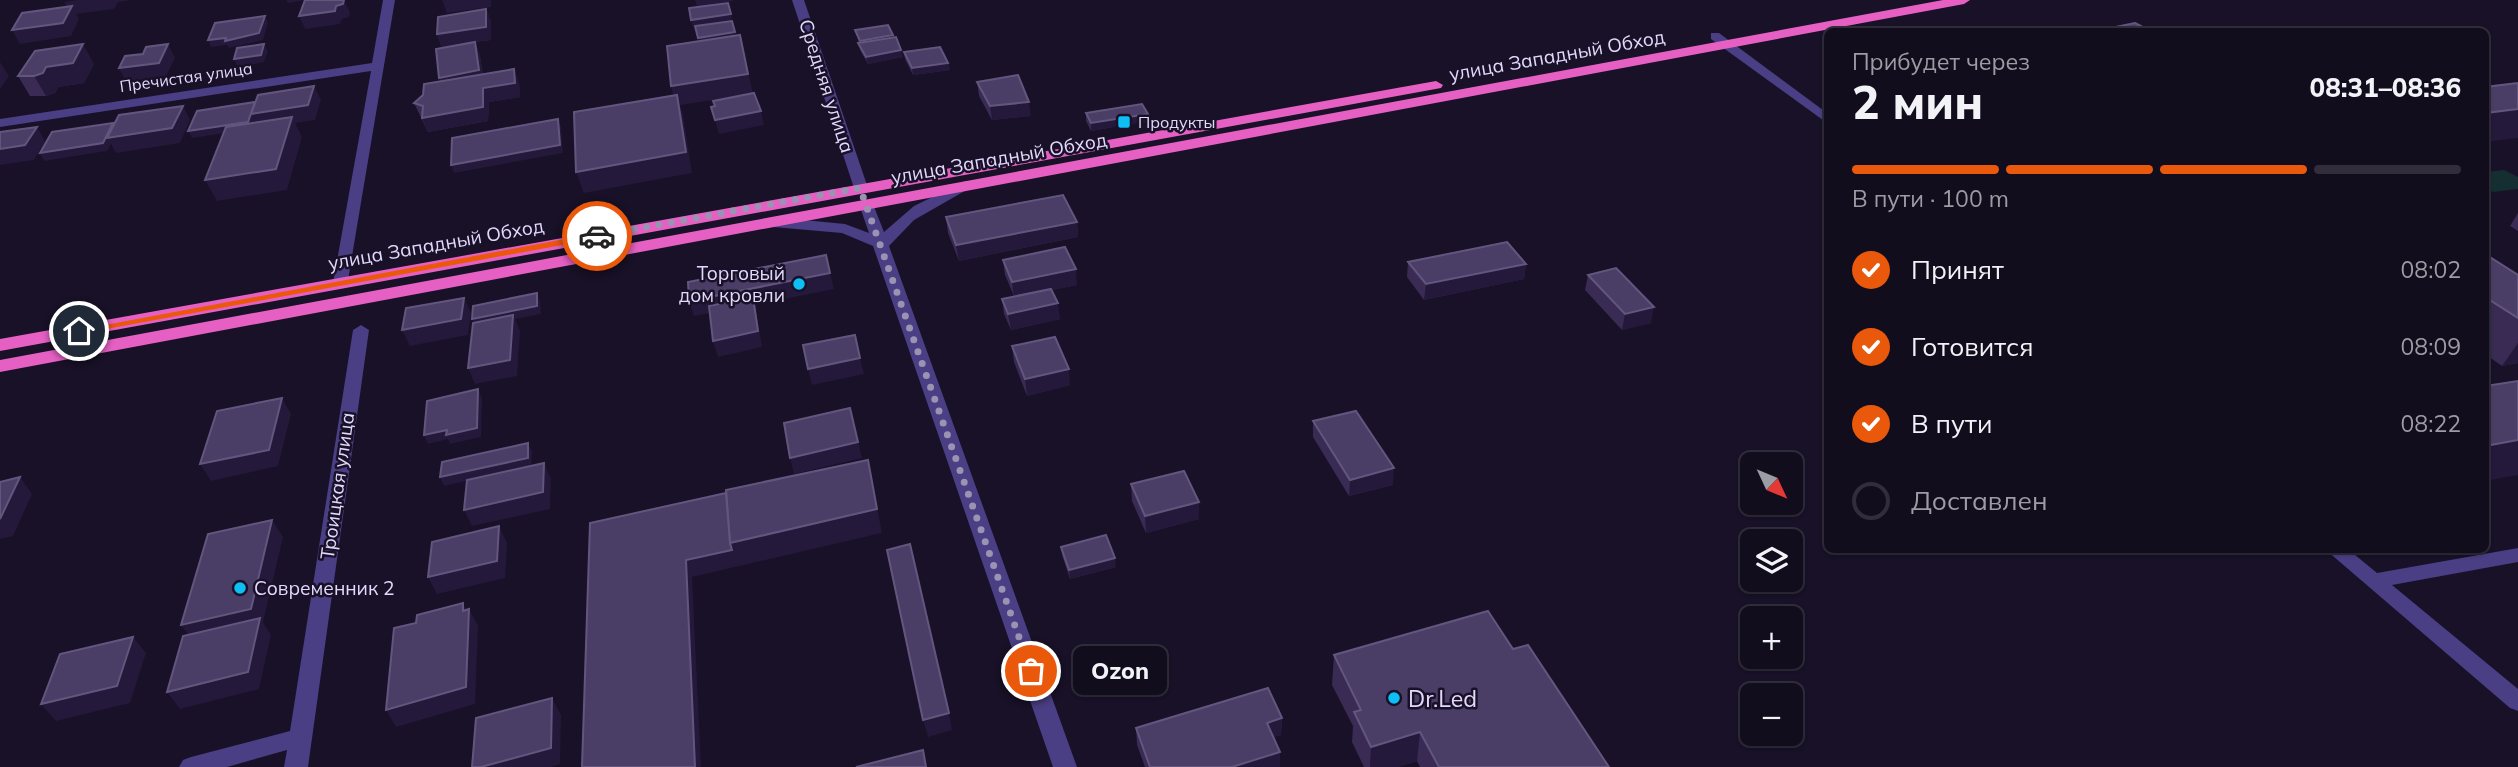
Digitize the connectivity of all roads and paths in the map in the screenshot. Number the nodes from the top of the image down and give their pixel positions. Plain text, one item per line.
1 (389, 0) edge
2 (798, 0) edge
3 (1913, 0) edge
4 (1965, 0) edge
5 (1715, 36) junction
6 (1728, 45) junction
7 (377, 66) junction
8 (1824, 116) edge
9 (0, 123) edge
10 (965, 185) junction
11 (863, 196) junction
12 (771, 222) junction
13 (881, 244) junction
14 (341, 283) junction
15 (361, 330) dead end
16 (0, 345) edge
17 (0, 366) edge
18 (2340, 553) edge
19 (2518, 555) edge
20 (2374, 581) junction
21 (2518, 702) edge
22 (301, 737) junction
23 (191, 767) edge
24 (296, 767) edge
25 (1065, 767) edge

1 - 7 street
2 - 11 street, Средняя улица
3 - 5 highway, улица Западный Обход
4 - 6 highway, улица Западный Обход
5 - 6 street
5 - 11 highway, улица Западный Обход
6 - 8 street
6 - 10 highway, улица Западный Обход
7 - 9 street, Пречистая улица
7 - 14 street
10 - 11 highway, улица Западный Обход
10 - 13 street
11 - 12 highway, улица Западный Обход
11 - 13 street, Средняя улица
11 - 14 highway, улица Западный Обход
12 - 13 street
12 - 17 highway, улица Западный Обход
13 - 25 street, Средняя улица
14 - 16 highway, улица Западный Обход
15 - 22 street, Троицкая улица
18 - 20 street
19 - 20 street
20 - 21 street
22 - 23 street
22 - 24 street, Троицкая улица

